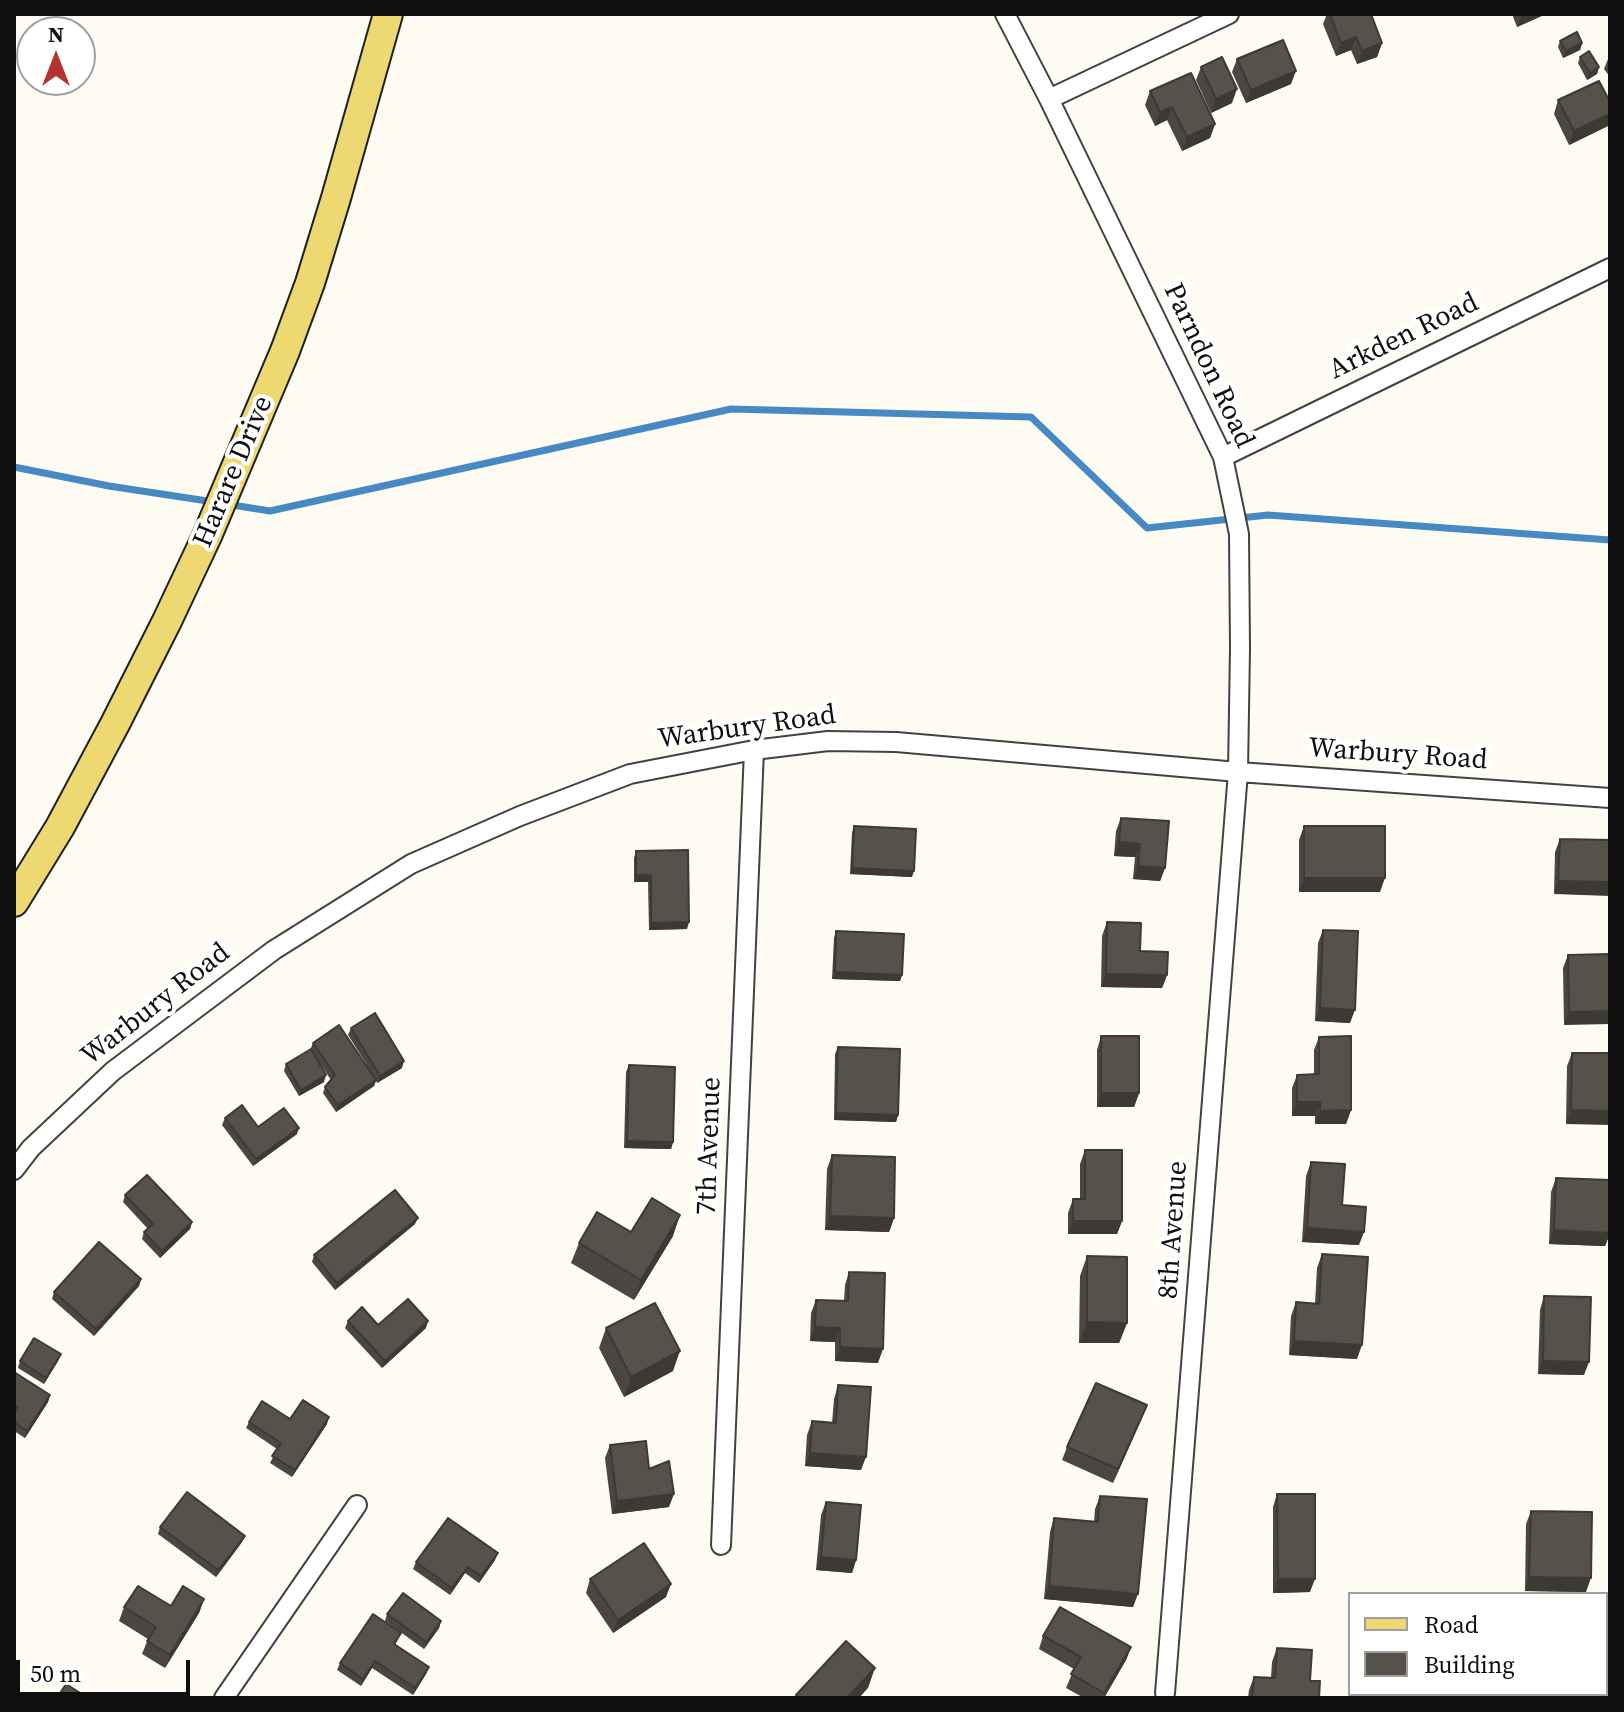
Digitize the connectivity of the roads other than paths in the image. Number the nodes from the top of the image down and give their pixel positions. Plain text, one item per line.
1 (388, 14) edge
2 (1005, 14) edge
3 (1229, 14) edge
4 (1049, 99) junction
5 (1610, 268) edge
6 (1223, 457) junction
7 (754, 750) junction
8 (1238, 772) junction
9 (1610, 798) edge
10 (14, 902) edge
11 (14, 1170) edge
12 (357, 1505) dead end
13 (721, 1545) dead end
14 (1165, 1693) dead end
15 (224, 1698) edge

1 - 10 main road, Harare Drive
2 - 4 street, Parndon Road
3 - 4 street
4 - 6 street, Parndon Road
5 - 6 street, Arkden Road
6 - 8 street, Parndon Road
7 - 8 street, Warbury Road
7 - 11 street, Warbury Road
7 - 13 street, 7th Avenue
8 - 9 street, Warbury Road
8 - 14 street, 8th Avenue
12 - 15 street

